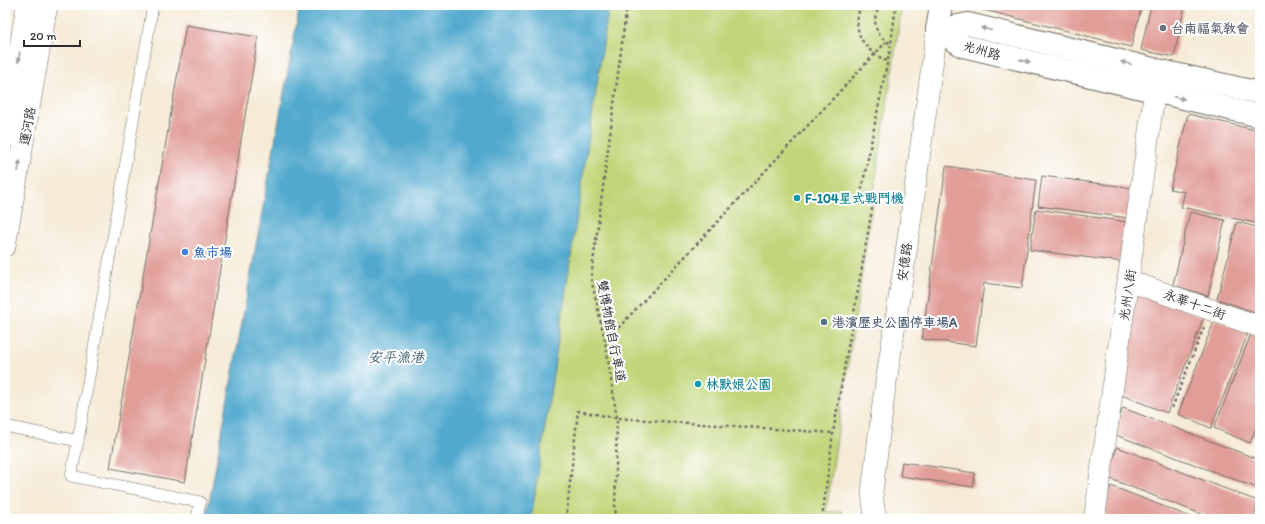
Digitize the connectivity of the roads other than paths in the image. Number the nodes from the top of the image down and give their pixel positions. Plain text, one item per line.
1 (27, 5) edge
2 (47, 5) edge
3 (153, 5) edge
4 (941, 5) edge
5 (937, 30) junction
6 (1157, 70) junction
7 (1155, 92) junction
8 (1260, 93) edge
9 (1260, 116) edge
10 (5, 138) edge
11 (5, 246) edge
12 (1129, 281) junction
13 (1260, 327) edge
14 (5, 426) edge
15 (78, 440) junction
16 (197, 519) edge
17 (878, 519) edge
18 (1098, 519) edge

1 -> 10 street, 運河路
11 -> 2 street, 運河路
3 - 15 lane
4 - 5 street, 安億路
6 -> 5 street, 光州路
5 -> 7 street, 光州路
5 - 17 street, 安億路
6 - 7 street, 光州八街
6 - 8 street, 光州路
7 -> 9 street, 光州路
7 - 12 street, 光州八街
12 - 13 street, 永華十二街
12 - 18 street, 光州八街
14 - 15 lane
15 - 16 lane

